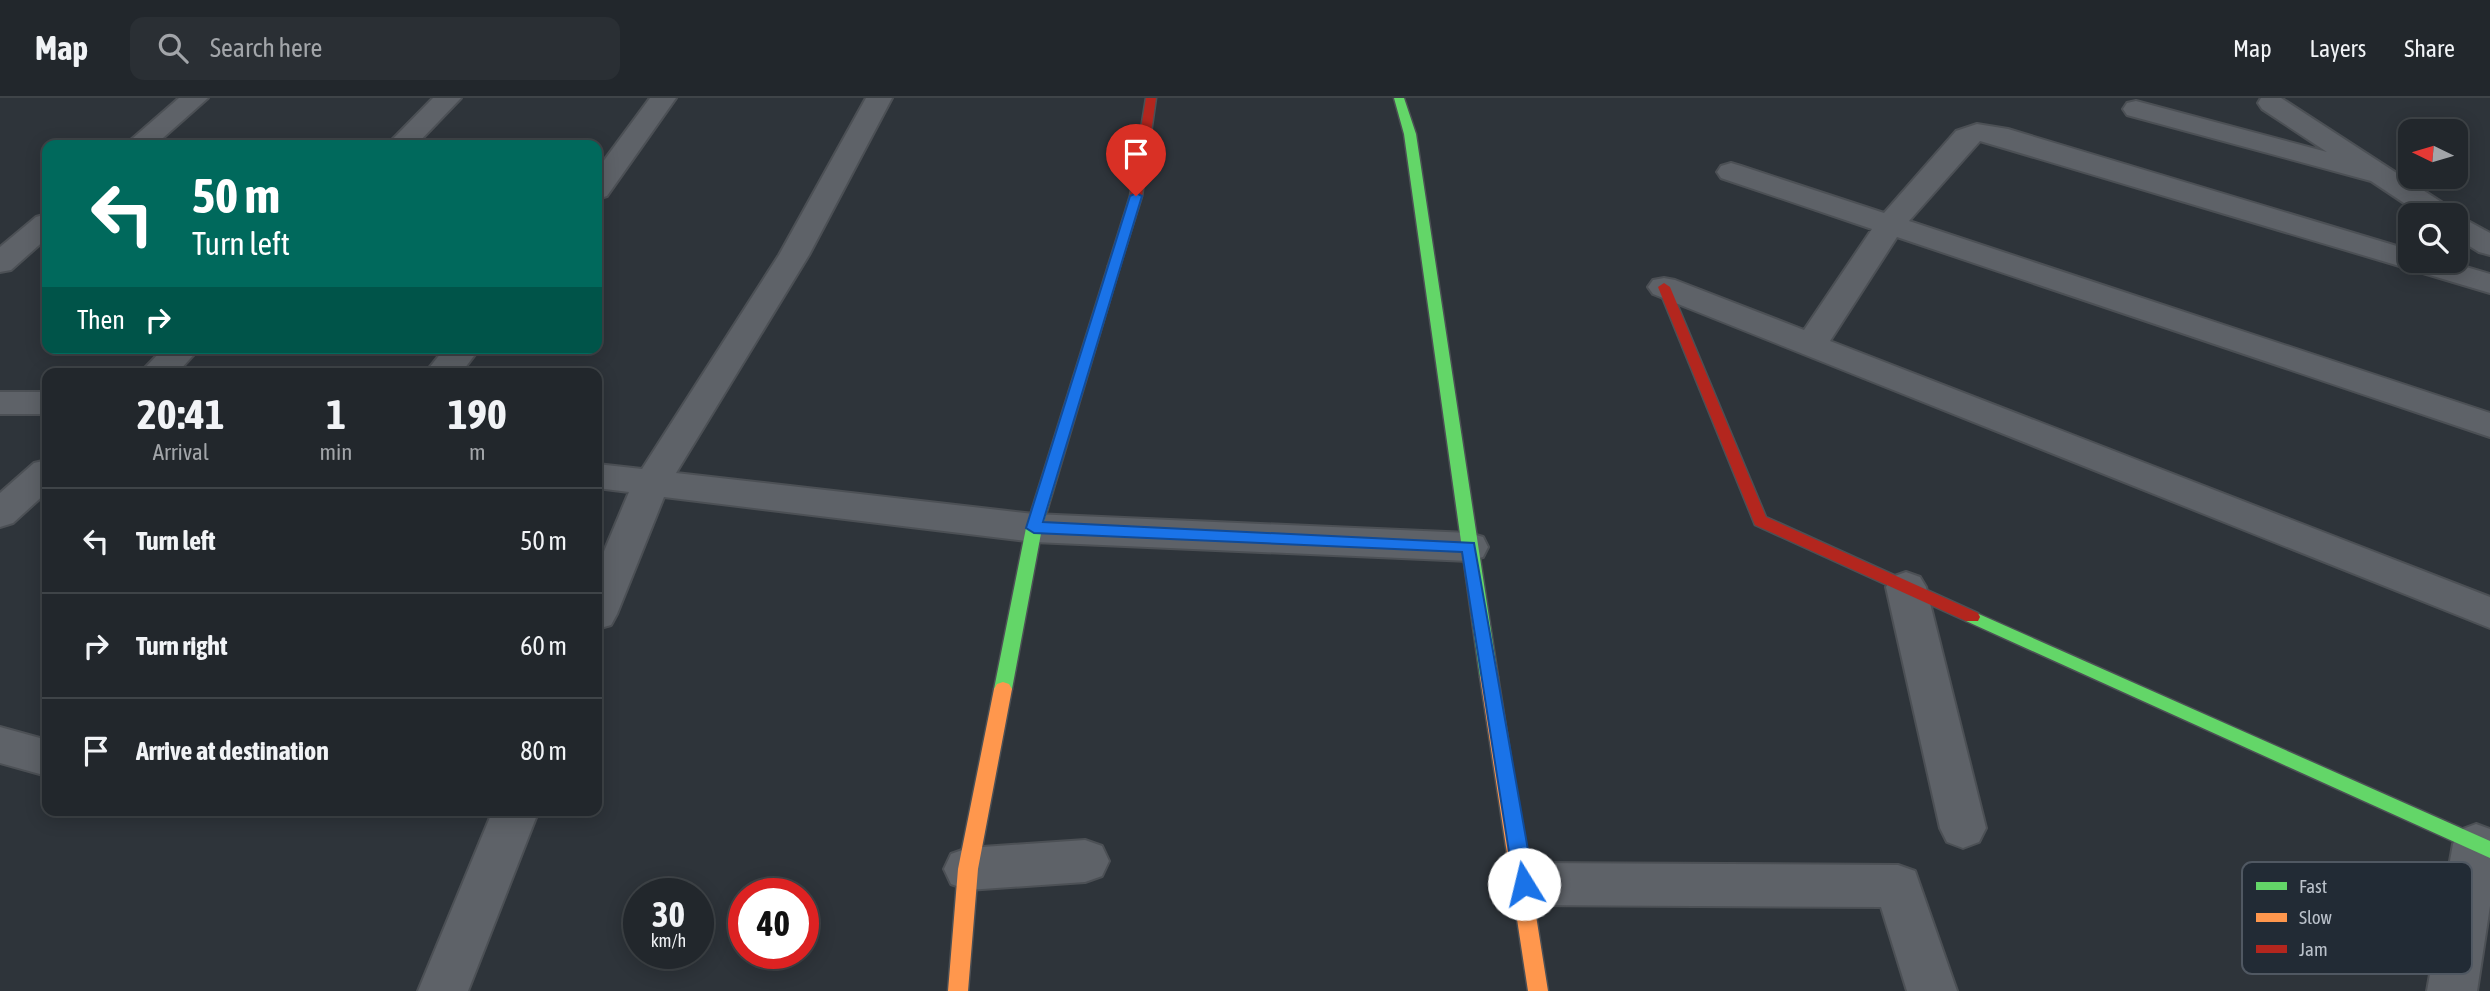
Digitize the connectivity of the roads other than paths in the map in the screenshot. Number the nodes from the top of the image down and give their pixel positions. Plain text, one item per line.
1 (195, 98) edge
2 (447, 98) edge
3 (663, 98) edge
4 (879, 98) edge
5 (1151, 98) edge
6 (1399, 98) edge
7 (2270, 103) dead end
8 (2136, 109) dead end
9 (145, 140) edge
10 (406, 140) edge
11 (1731, 172) dead end
12 (2380, 175) junction
13 (602, 183) edge
14 (2423, 203) edge
15 (1890, 225) junction
16 (42, 227) edge
17 (2468, 232) edge
18 (2490, 246) edge
19 (2398, 256) edge
20 (0, 263) edge
21 (2454, 273) edge
22 (2490, 284) edge
23 (1664, 287) joint
24 (1811, 345) junction
25 (178, 354) edge
26 (459, 354) edge
27 (163, 368) edge
28 (446, 368) edge
29 (0, 403) edge
30 (42, 403) edge
31 (2490, 425) edge
32 (42, 476) edge
33 (602, 477) edge
34 (651, 484) junction
35 (0, 514) edge
36 (1034, 528) junction
37 (1469, 547) junction
38 (1906, 587) junction
39 (602, 602) edge
40 (2490, 613) edge
41 (0, 746) edge
42 (42, 757) edge
43 (514, 816) edge
44 (1964, 828) dead end
45 (2483, 847) edge
46 (1085, 861) dead end
47 (968, 869) junction
48 (1524, 884) junction
49 (2472, 898) edge
50 (443, 991) edge
51 (958, 991) edge
52 (1538, 991) edge
53 (1932, 991) edge

1 - 9 street
2 - 10 street
3 - 13 street
4 - 34 street
5 - 36 street
6 - 37 street
7 - 12 street
8 - 12 street
11 - 15 street
12 - 14 street
15 - 19 street
15 - 24 street
15 - 31 street
16 - 20 street
17 - 18 street
21 - 22 street
23 - 24 street
23 - 38 street
24 - 40 street
25 - 27 street
26 - 28 street
29 - 30 street
32 - 35 street
33 - 34 street
34 - 36 street
34 - 39 street
36 - 37 street
36 - 47 street
37 - 48 street
38 - 44 street
38 - 45 street
41 - 42 street
43 - 50 street
45 - 49 street
46 - 47 street
47 - 51 street
48 - 52 street
48 - 53 street

